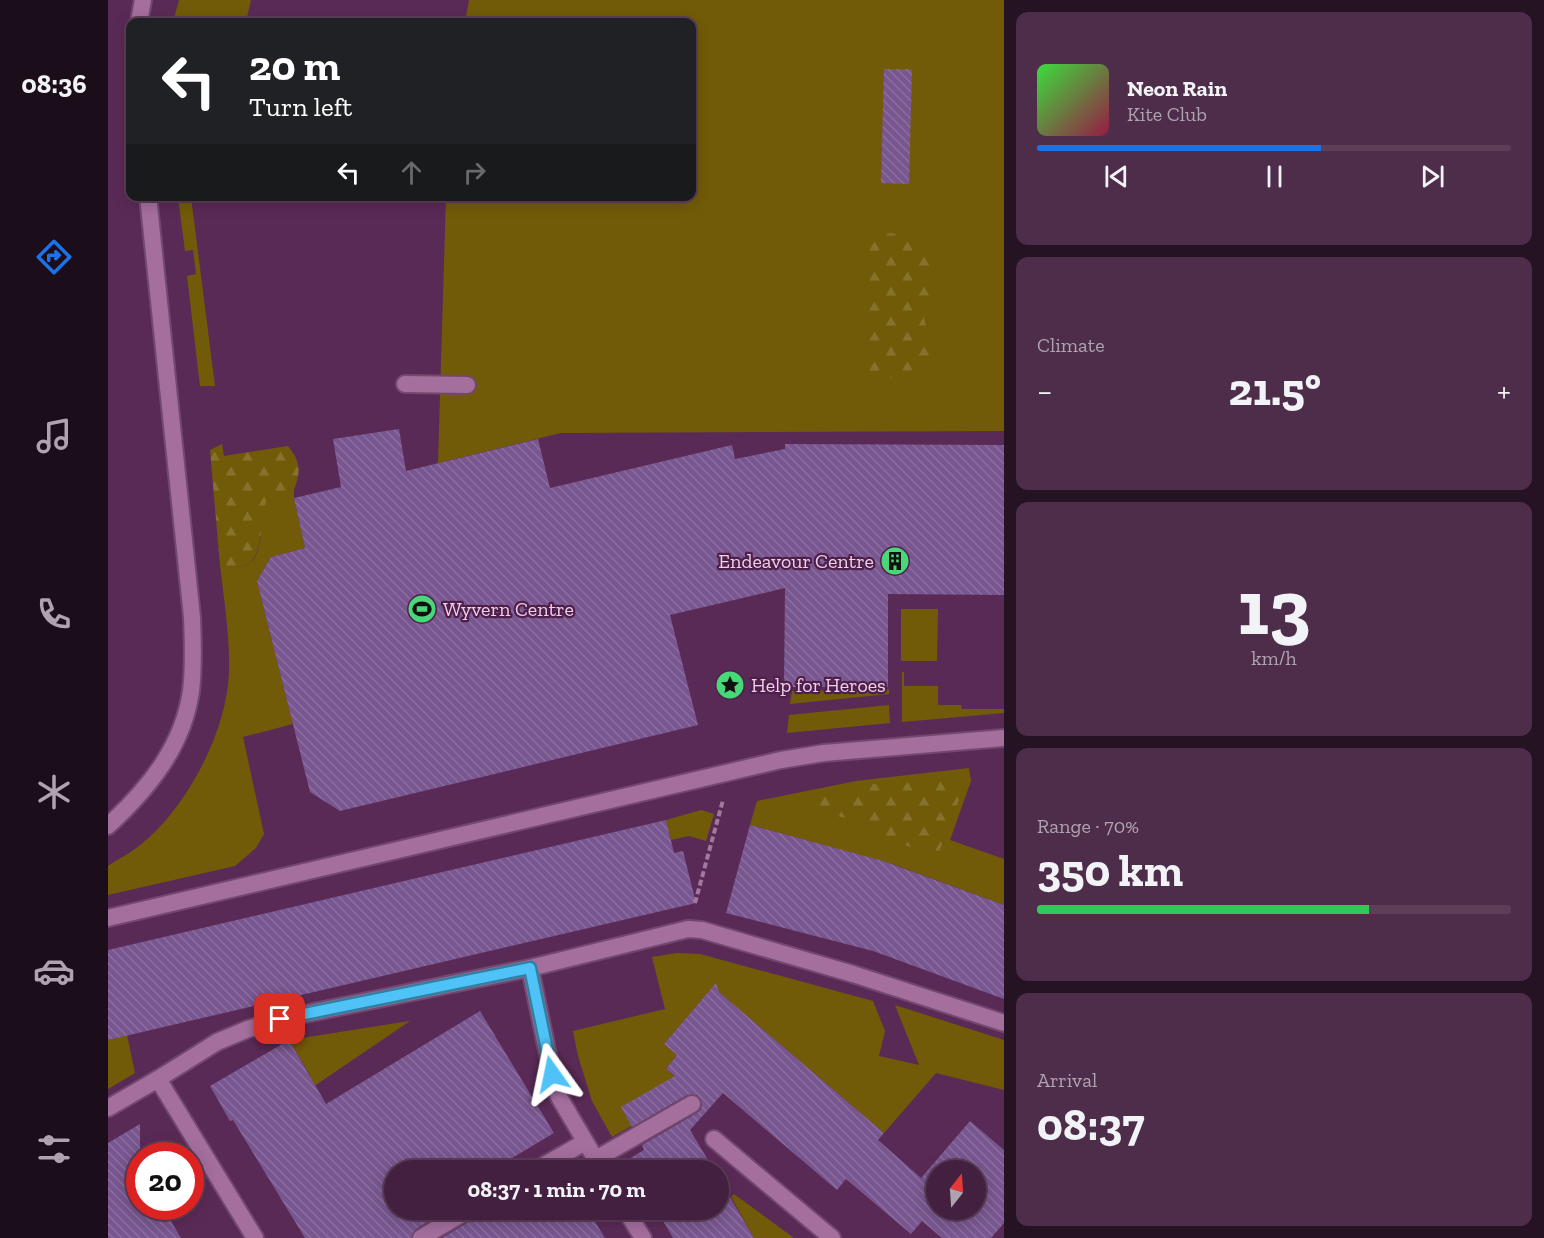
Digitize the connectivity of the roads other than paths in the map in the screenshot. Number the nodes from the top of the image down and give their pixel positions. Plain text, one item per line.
1 (144, 0) edge
2 (140, 18) edge
3 (149, 201) edge
4 (405, 384) dead end
5 (467, 386) dead end
6 (1004, 738) edge
7 (108, 826) edge
8 (108, 918) edge
9 (530, 968) junction
10 (1004, 1023) edge
11 (158, 1079) junction
12 (692, 1104) dead end
13 (108, 1108) edge
14 (714, 1139) dead end
15 (585, 1142) junction
16 (554, 1160) edge
17 (596, 1160) edge
18 (607, 1160) edge
19 (451, 1220) edge
20 (632, 1220) edge
21 (255, 1238) edge
22 (421, 1238) edge
23 (643, 1238) edge
24 (832, 1238) edge

1 - 2 lane
3 - 7 lane
4 - 5 lane
6 - 8 lane
9 - 10 lane
9 - 11 lane
9 - 15 lane
11 - 13 lane
11 - 21 lane
12 - 18 lane
14 - 24 lane
15 - 16 lane
15 - 17 lane
19 - 22 lane
20 - 23 lane

